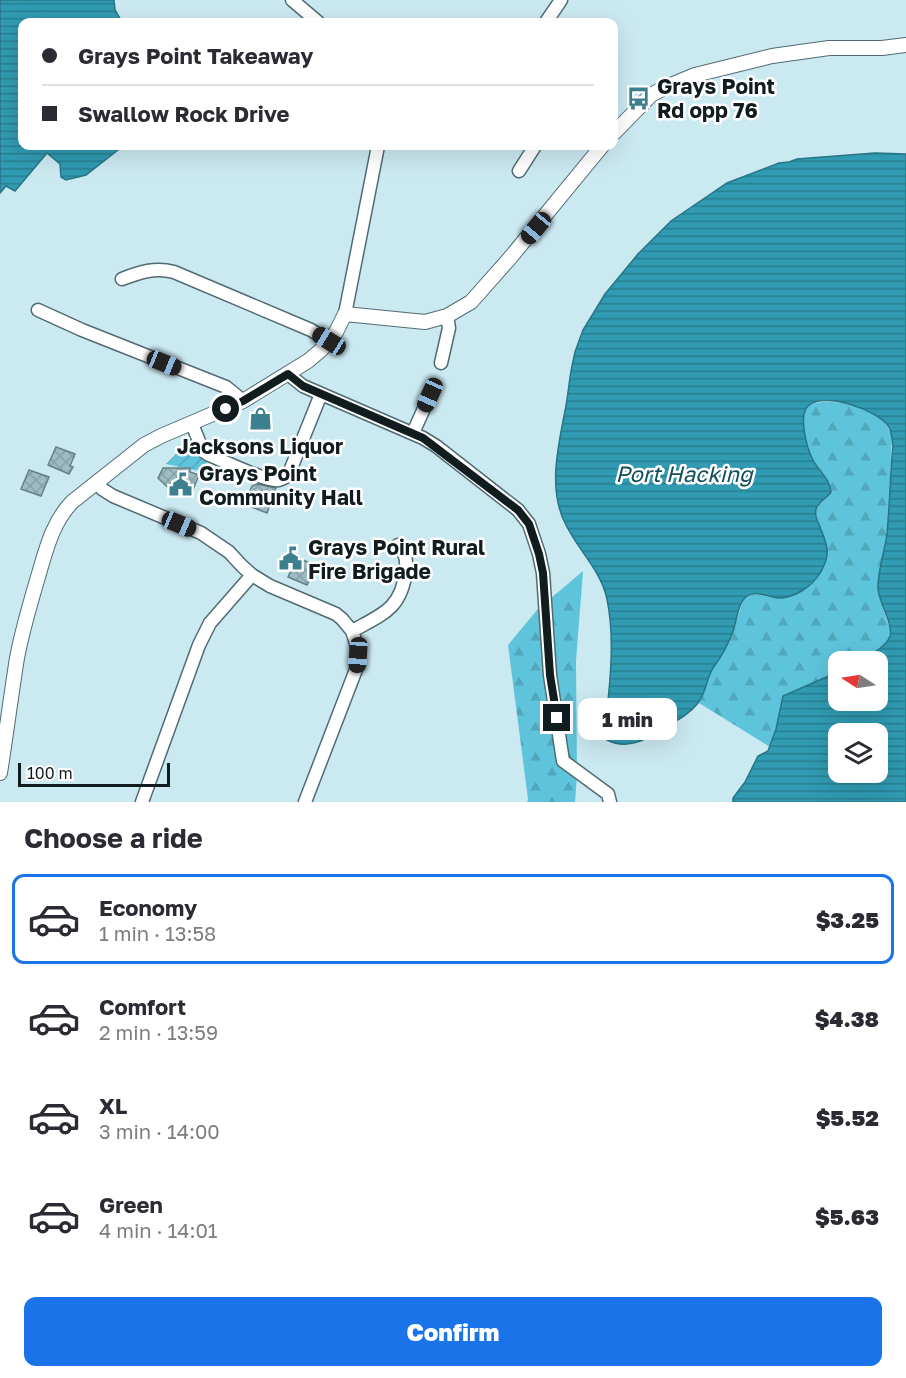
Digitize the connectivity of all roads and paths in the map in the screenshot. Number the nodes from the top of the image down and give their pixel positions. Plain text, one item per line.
1 (292, 0) edge
2 (561, 0) edge
3 (313, 18) edge
4 (549, 18) edge
5 (906, 45) edge
6 (618, 129) edge
7 (377, 150) edge
8 (532, 150) edge
9 (599, 150) edge
10 (519, 171) dead end
11 (122, 279) dead end
12 (38, 310) dead end
13 (345, 314) junction
14 (447, 316) junction
15 (329, 341) junction
16 (441, 363) dead end
17 (288, 374) junction
18 (321, 394) junction
19 (430, 395) dead end
20 (243, 401) junction
21 (192, 424) junction
22 (413, 433) junction
23 (97, 482) junction
24 (398, 545) dead end
25 (252, 575) junction
26 (352, 631) junction
27 (0, 773) edge
28 (142, 802) edge
29 (305, 802) edge
30 (610, 802) edge

1 - 3 street
2 - 4 street
5 - 6 street
7 - 13 street
8 - 10 street
9 - 14 street
11 - 15 street
12 - 20 street
13 - 14 street
13 - 15 street
14 - 16 street
15 - 17 street
17 - 18 street
17 - 20 street
18 - 21 street
18 - 22 street
19 - 22 street
20 - 21 street
21 - 23 street
22 - 30 street
23 - 25 street
23 - 27 street
24 - 26 street
25 - 26 street
25 - 28 street
26 - 29 street

